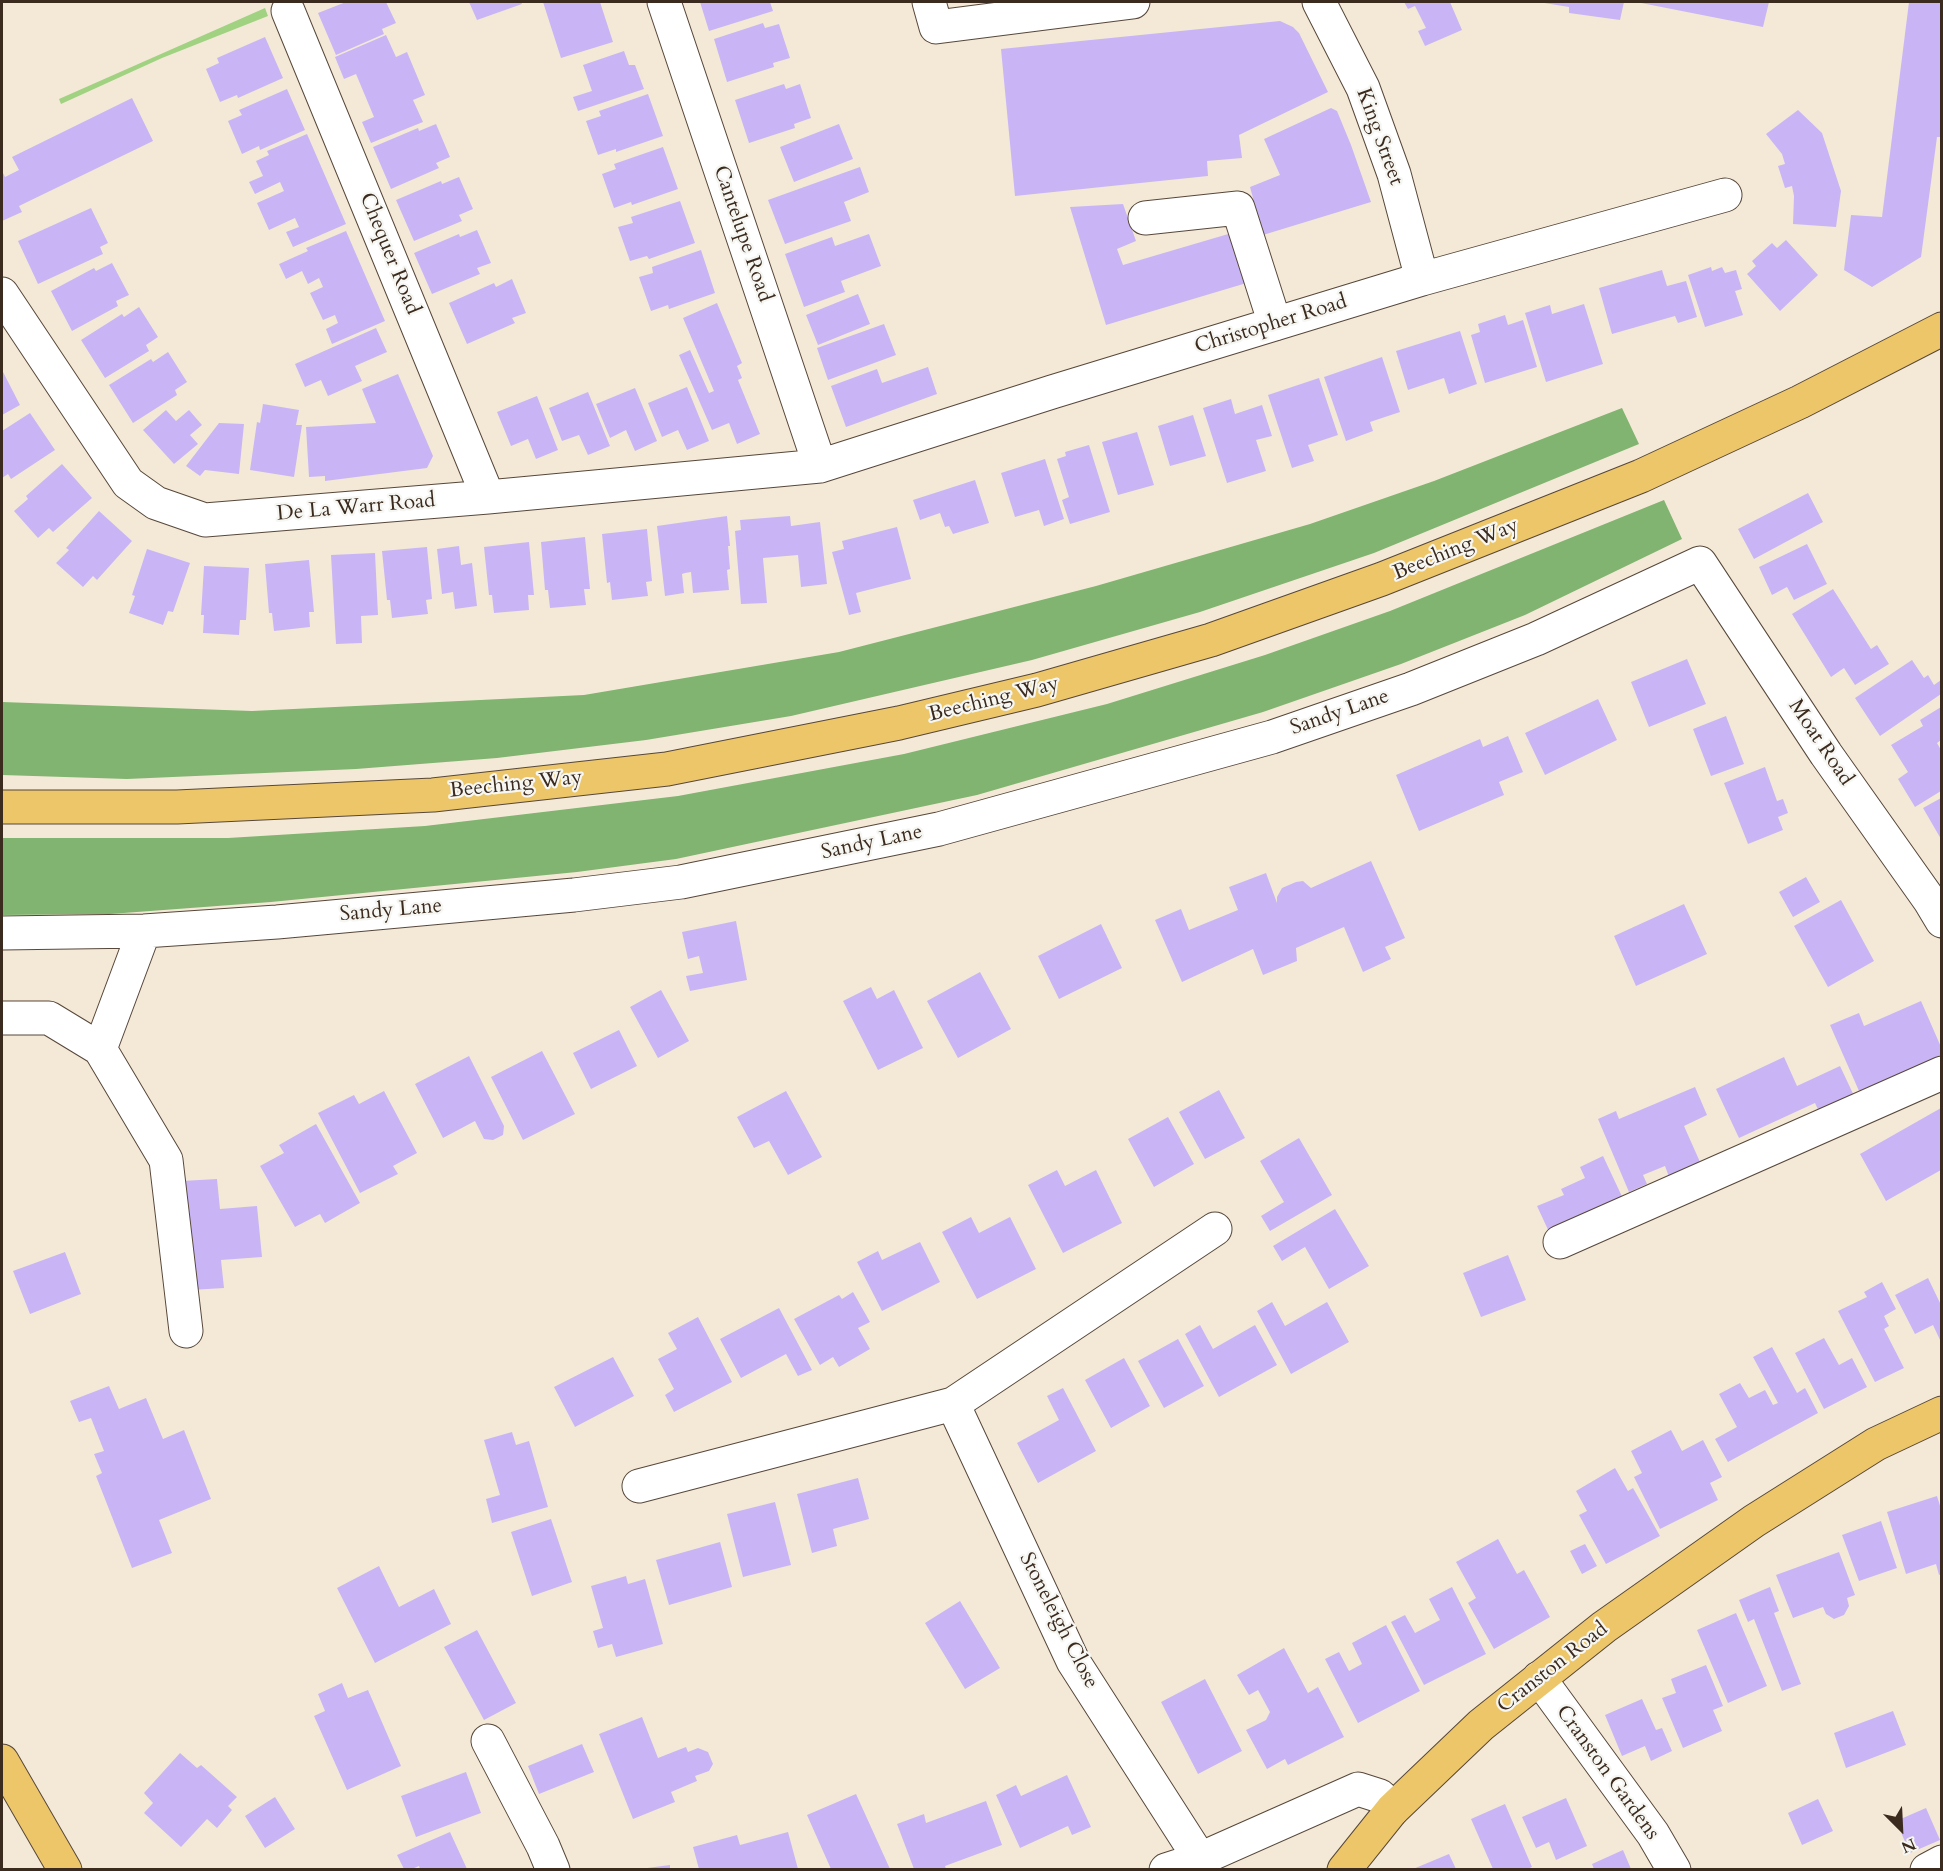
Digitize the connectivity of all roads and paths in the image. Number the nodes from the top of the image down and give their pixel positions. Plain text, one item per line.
1 (664, 2) edge
2 (1133, 2) edge
3 (1319, 2) edge
4 (288, 11) dead end
5 (933, 14) edge
6 (1725, 195) dead end
7 (1145, 218) dead end
8 (1422, 279) junction
9 (2, 294) edge
10 (1275, 324) junction
11 (1936, 331) edge
12 (820, 466) junction
13 (488, 497) junction
14 (1700, 563) joint
15 (2, 807) edge
16 (1941, 921) edge
17 (144, 932) junction
18 (2, 933) edge
19 (2, 1018) edge
20 (100, 1049) junction
21 (1941, 1072) edge
22 (1215, 1229) dead end
23 (1560, 1242) dead end
24 (186, 1331) dead end
25 (953, 1404) junction
26 (1941, 1413) edge
27 (639, 1486) dead end
28 (1539, 1678) junction
29 (488, 1741) dead end
30 (2, 1761) edge
31 (1392, 1810) junction
32 (1200, 1858) junction
33 (1941, 1862) edge
34 (65, 1869) edge
35 (553, 1869) edge
36 (1166, 1869) edge
37 (1344, 1869) edge
38 (1674, 1869) edge
39 (1927, 1869) edge

1 - 12 street, Cantelupe Road
2 - 5 street
3 - 8 street, King Street
4 - 13 street, Chequer Road
6 - 8 street, Christopher Road
7 - 10 street
8 - 10 street, Christopher Road
9 - 13 street, De La Warr Road
10 - 12 street, Christopher Road
11 - 15 main road, Beeching Way
12 - 13 street, De La Warr Road
14 - 16 street, Moat Road
14 - 17 street, Sandy Lane
17 - 18 street, Sandy Lane
17 - 20 street
19 - 20 street
20 - 24 street
21 - 23 street
22 - 25 street
25 - 27 street
25 - 32 street, Stoneleigh Close
26 - 28 main road, Cranston Road
28 - 31 main road, Cranston Road
28 - 38 street, Cranston Gardens
29 - 35 street
30 - 34 main road
31 - 32 street
31 - 37 main road, Cranston Road
32 - 36 street
33 - 39 street

